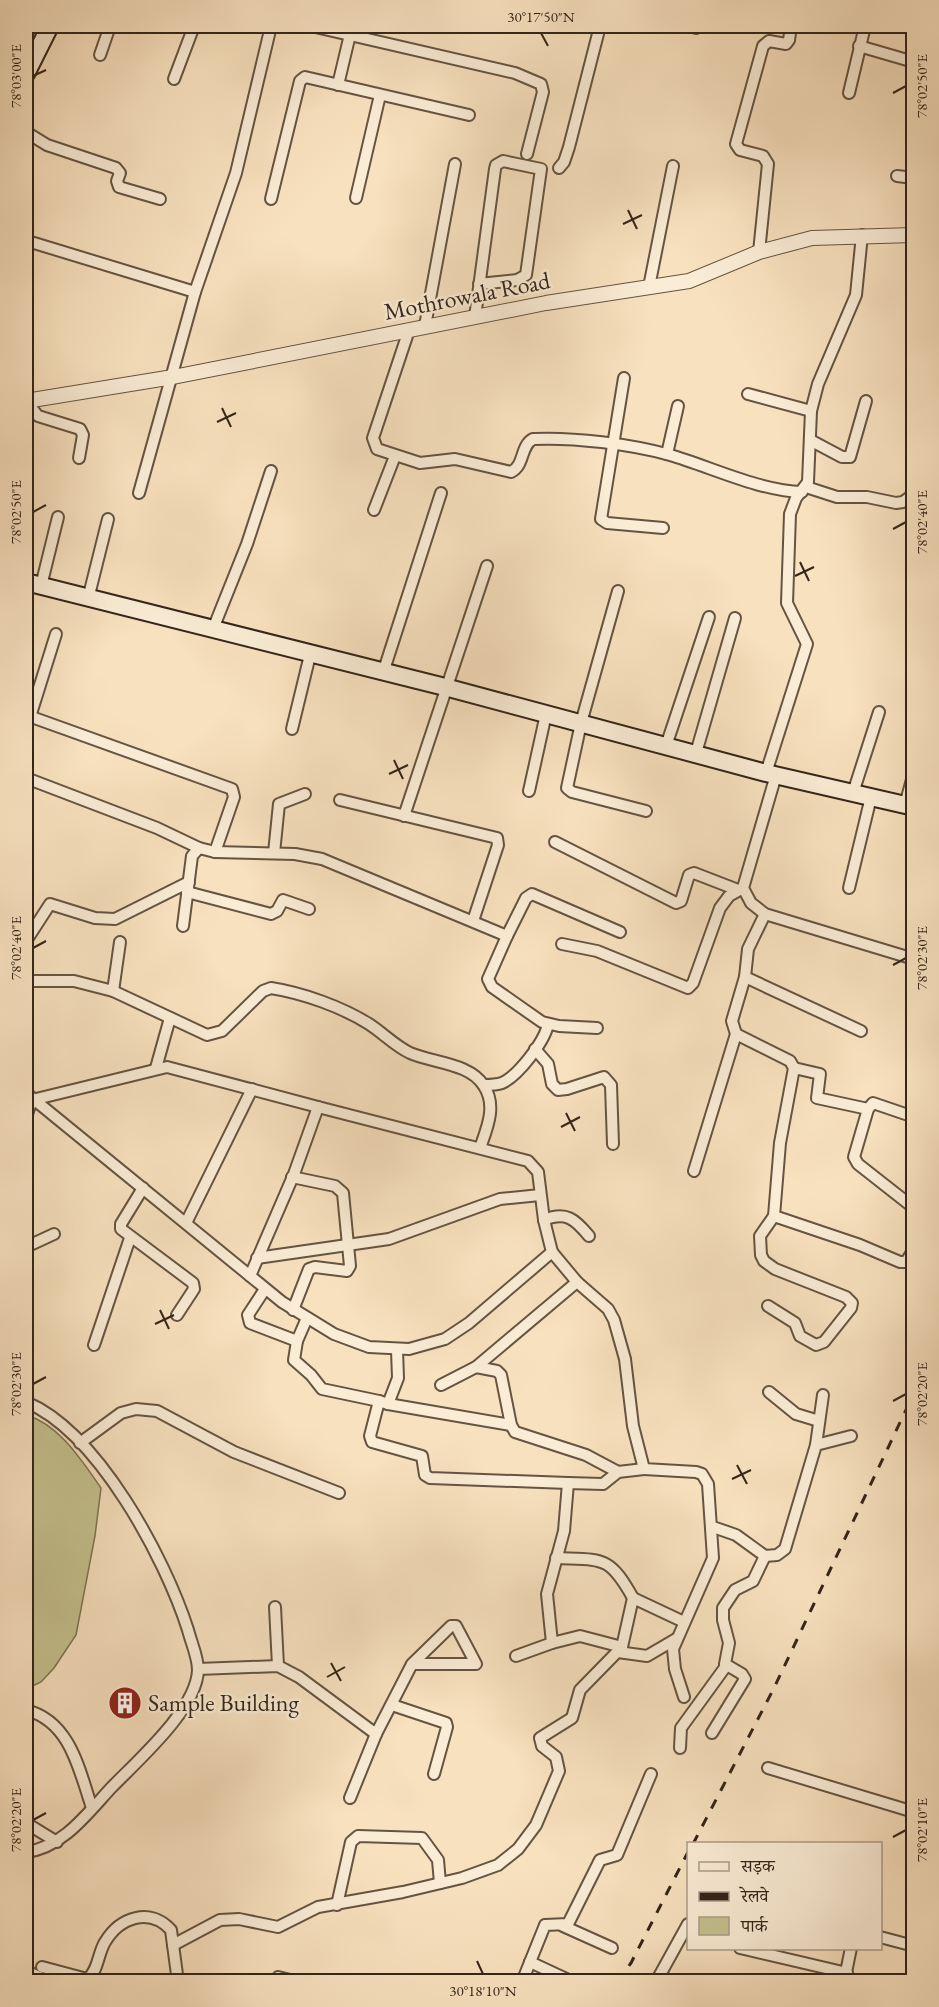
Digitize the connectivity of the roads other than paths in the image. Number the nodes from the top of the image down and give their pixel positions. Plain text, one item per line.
1 (50, 26) edge
2 (110, 26) edge
3 (194, 26) edge
4 (271, 26) edge
5 (311, 26) edge
6 (600, 26) edge
7 (791, 26) edge
8 (864, 26) edge
9 (351, 30) edge
10 (860, 46) junction
11 (100, 55) dead end
12 (914, 62) edge
13 (27, 69) edge
14 (174, 79) dead end
15 (338, 85) junction
16 (849, 93) dead end
17 (380, 94) junction
18 (469, 115) dead end
19 (26, 132) edge
20 (526, 154) dead end
21 (456, 164) dead end
22 (673, 166) dead end
23 (559, 168) dead end
24 (897, 176) dead end
25 (914, 178) edge
26 (356, 198) dead end
27 (160, 199) dead end
28 (271, 200) dead end
29 (862, 235) junction
30 (914, 235) edge
31 (34, 243) dead end
32 (759, 252) junction
33 (479, 284) junction
34 (649, 287) junction
35 (195, 292) junction
36 (475, 317) junction
37 (424, 326) junction
38 (409, 330) junction
39 (173, 377) junction
40 (624, 378) dead end
41 (748, 394) dead end
42 (26, 401) edge
43 (866, 401) dead end
44 (678, 406) dead end
45 (811, 411) junction
46 (810, 440) junction
47 (611, 444) junction
48 (667, 454) junction
49 (395, 456) junction
50 (79, 458) dead end
51 (271, 471) dead end
52 (804, 490) junction
53 (140, 493) dead end
54 (441, 493) dead end
55 (914, 494) edge
56 (374, 510) dead end
57 (58, 517) dead end
58 (108, 519) dead end
59 (663, 528) dead end
60 (487, 566) dead end
61 (33, 584) edge
62 (618, 591) dead end
63 (88, 599) junction
64 (709, 617) dead end
65 (735, 618) dead end
66 (213, 629) junction
67 (56, 634) dead end
68 (310, 655) junction
69 (383, 673) junction
70 (445, 687) junction
71 (879, 712) dead end
72 (546, 714) junction
73 (28, 716) edge
74 (581, 723) junction
75 (292, 729) dead end
76 (666, 746) junction
77 (696, 753) junction
78 (914, 772) edge
79 (771, 774) junction
80 (26, 778) edge
81 (529, 791) dead end
82 (853, 793) junction
83 (305, 794) dead end
84 (871, 797) junction
85 (340, 800) dead end
86 (909, 806) edge
87 (646, 811) dead end
88 (404, 816) junction
89 (555, 842) dead end
90 (199, 848) junction
91 (215, 852) junction
92 (274, 853) junction
93 (188, 887) junction
94 (849, 888) dead end
95 (741, 889) junction
96 (309, 909) dead end
97 (765, 914) junction
98 (473, 921) junction
99 (183, 926) dead end
100 (620, 932) dead end
101 (507, 936) junction
102 (26, 941) edge
103 (120, 942) dead end
104 (562, 944) dead end
105 (914, 959) edge
106 (746, 977) junction
107 (26, 981) edge
108 (113, 991) junction
109 (170, 1018) junction
110 (548, 1024) junction
111 (597, 1028) dead end
112 (861, 1031) dead end
113 (736, 1034) junction
114 (535, 1049) junction
115 (156, 1068) junction
116 (794, 1068) junction
117 (484, 1085) junction
118 (252, 1089) junction
119 (29, 1096) edge
120 (318, 1107) junction
121 (868, 1109) junction
122 (914, 1116) edge
123 (26, 1117) edge
124 (613, 1144) dead end
125 (480, 1148) junction
126 (694, 1171) dead end
127 (292, 1177) junction
128 (143, 1188) junction
129 (540, 1195) junction
130 (914, 1208) edge
131 (774, 1216) junction
132 (544, 1220) junction
133 (186, 1223) junction
134 (54, 1234) dead end
135 (589, 1236) dead end
136 (130, 1238) junction
137 (350, 1244) junction
138 (26, 1247) edge
139 (914, 1249) edge
140 (552, 1251) junction
141 (257, 1258) junction
142 (250, 1276) junction
143 (577, 1282) junction
144 (265, 1288) junction
145 (768, 1306) dead end
146 (293, 1310) junction
147 (177, 1315) dead end
148 (307, 1318) junction
149 (297, 1341) junction
150 (94, 1345) dead end
151 (397, 1350) junction
152 (476, 1367) junction
153 (441, 1385) dead end
154 (769, 1392) dead end
155 (823, 1395) dead end
156 (26, 1402) edge
157 (384, 1402) junction
158 (819, 1420) junction
159 (511, 1425) junction
160 (851, 1436) dead end
161 (80, 1443) junction
162 (816, 1445) junction
163 (644, 1469) junction
164 (618, 1472) junction
165 (568, 1483) junction
166 (339, 1493) dead end
167 (713, 1527) junction
168 (765, 1556) junction
169 (556, 1558) junction
170 (633, 1598) junction
171 (275, 1607) dead end
172 (684, 1622) junction
173 (676, 1639) junction
174 (552, 1643) junction
175 (620, 1649) junction
176 (516, 1656) dead end
177 (412, 1664) junction
178 (278, 1666) junction
179 (726, 1666) junction
180 (198, 1669) junction
181 (684, 1697) dead end
182 (392, 1705) junction
183 (26, 1710) edge
184 (711, 1733) dead end
185 (376, 1734) junction
186 (680, 1748) dead end
187 (768, 1768) dead end
188 (434, 1774) dead end
189 (651, 1774) dead end
190 (350, 1798) dead end
191 (912, 1807) edge
192 (92, 1808) junction
193 (26, 1824) edge
194 (57, 1842) junction
195 (26, 1851) edge
196 (440, 1883) junction
197 (337, 1905) junction
198 (563, 1926) junction
199 (687, 1926) edge
200 (882, 1938) edge
201 (173, 1945) junction
202 (914, 1946) edge
203 (612, 1948) dead end
204 (747, 1950) edge
205 (851, 1950) edge
206 (530, 1962) junction
207 (42, 1967) dead end
208 (26, 1971) edge
209 (845, 1977) edge
210 (51, 1982) edge
211 (178, 1982) edge
212 (277, 1982) edge
213 (298, 1982) edge
214 (522, 1982) edge
215 (573, 1982) edge
216 (656, 1982) edge

1 - 13 main road
2 - 11 street
3 - 14 street
4 - 35 street
5 - 9 street
6 - 23 street
7 - 32 street
8 - 10 street
9 - 15 street
9 - 20 street
10 - 12 street
10 - 16 street
15 - 17 street
15 - 28 street
17 - 18 street
17 - 26 street
19 - 27 street
21 - 37 street
22 - 34 street
24 - 25 street
29 - 30 street, Mothrowala Road
29 - 32 street, Mothrowala Road
29 - 45 street
31 - 35 street
32 - 34 street, Mothrowala Road
33 - 33 street
33 - 36 street
34 - 36 street, Mothrowala Road
35 - 39 street
36 - 37 street, Mothrowala Road
37 - 38 street, Mothrowala Road
38 - 39 street, Mothrowala Road
38 - 49 street
39 - 42 street, Mothrowala Road
39 - 53 street
40 - 47 street
41 - 45 street
42 - 50 street
43 - 46 street
44 - 48 street
45 - 46 street
46 - 52 street
47 - 48 street
47 - 49 street
47 - 59 street
48 - 52 street
49 - 56 street
51 - 66 street
52 - 55 street
52 - 79 street
54 - 69 street
57 - 61 street
58 - 63 street
60 - 70 street
61 - 63 main road
62 - 74 street
63 - 66 main road
64 - 76 street
65 - 77 street
66 - 68 main road
67 - 73 street
68 - 69 main road
68 - 75 street
69 - 70 main road
70 - 72 main road
70 - 88 street
71 - 82 street
72 - 74 main road
72 - 81 street
73 - 91 street
74 - 76 main road
74 - 87 street
76 - 77 main road
77 - 79 main road
78 - 86 street
79 - 82 main road
79 - 95 street
80 - 90 street
82 - 84 main road
83 - 92 street
84 - 86 main road
84 - 94 street
85 - 88 street
88 - 98 street
89 - 95 street
90 - 91 street
90 - 93 street
91 - 92 street
92 - 98 street
93 - 96 street
93 - 99 street
93 - 102 street
95 - 97 street
95 - 104 street
97 - 105 street
97 - 106 street
98 - 101 street
100 - 101 street
101 - 110 street
103 - 108 street
106 - 112 street
106 - 113 street
107 - 108 street
108 - 109 street
109 - 115 street
109 - 117 street
110 - 111 street
110 - 114 street
113 - 116 street
113 - 126 street
114 - 117 street
114 - 124 street
115 - 118 street
115 - 119 street
116 - 121 street
116 - 131 street
117 - 125 street
118 - 120 street
118 - 133 street
119 - 123 street
119 - 128 street
120 - 125 street
120 - 127 street
121 - 122 street
121 - 130 street
125 - 129 street
127 - 137 street
127 - 141 street
128 - 133 street
128 - 136 street
129 - 132 street
129 - 137 street
131 - 139 street
131 - 145 street
132 - 135 street
132 - 140 street
133 - 142 street
134 - 138 street
136 - 147 street
136 - 150 street
137 - 141 street
137 - 146 street
140 - 143 street
140 - 151 street
141 - 142 street
142 - 144 street
143 - 152 street
143 - 163 street
144 - 146 street
144 - 149 street
146 - 148 street
148 - 149 street
148 - 151 street
149 - 157 street
151 - 157 street
152 - 153 street
152 - 159 street
154 - 158 street
155 - 158 street
156 - 161 street
157 - 159 street
157 - 165 street
158 - 162 street
159 - 164 street
160 - 162 street
161 - 166 street
161 - 180 street
162 - 168 street
163 - 164 street
163 - 167 street
164 - 165 street
165 - 169 street
167 - 168 street
167 - 172 street
168 - 179 street
169 - 170 street
169 - 174 street
170 - 172 street
170 - 175 street
171 - 178 street
172 - 173 street
173 - 175 street
173 - 181 street
174 - 175 street
174 - 176 street
175 - 196 street
177 - 177 street
177 - 182 street
178 - 180 street
178 - 185 street
179 - 184 street
179 - 186 street
180 - 192 street
182 - 185 street
182 - 188 street
183 - 192 street
185 - 190 street
187 - 191 street
189 - 198 street
192 - 194 street
193 - 194 street
194 - 195 street
196 - 197 street
196 - 197 street
197 - 201 street
198 - 203 street
198 - 206 street
199 - 216 street
200 - 202 street
201 - 207 street
201 - 211 street
204 - 209 street
205 - 209 street
206 - 214 street
206 - 215 street
208 - 210 street
212 - 213 street

